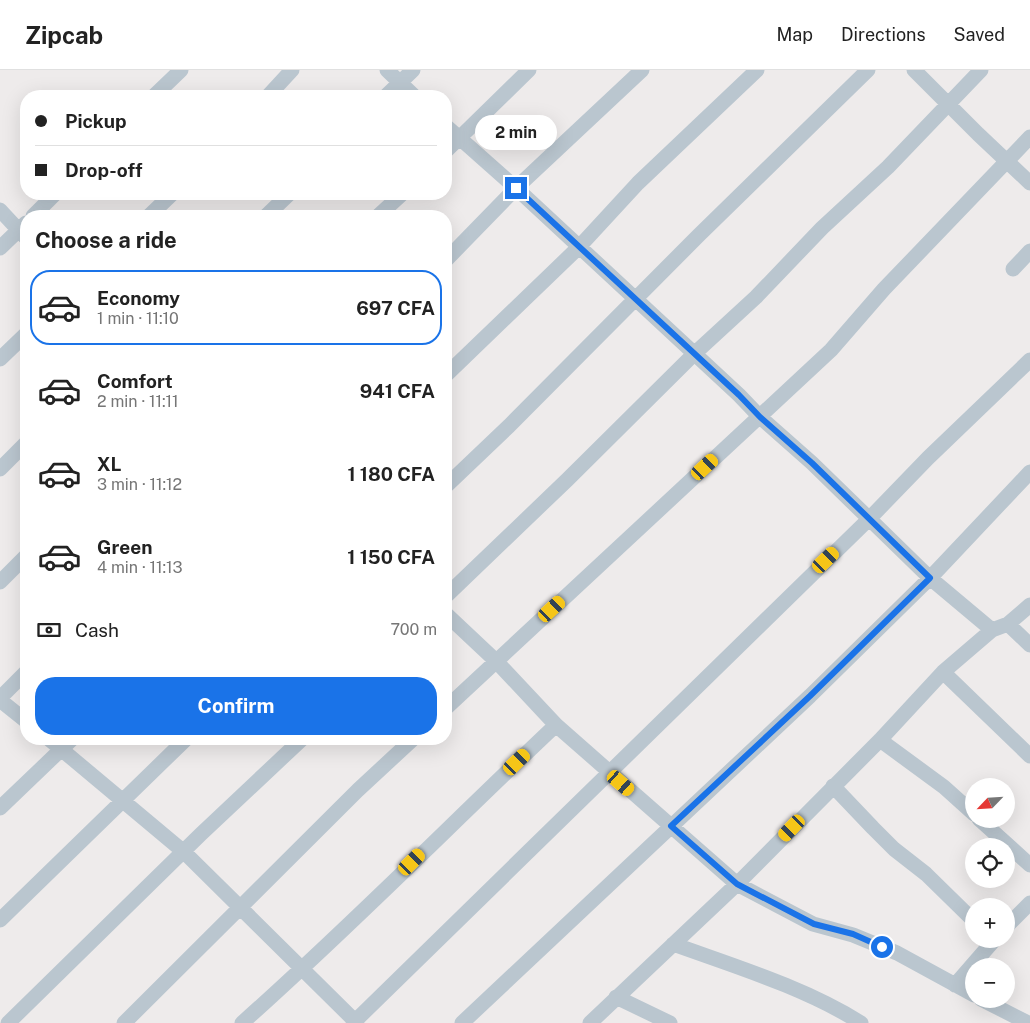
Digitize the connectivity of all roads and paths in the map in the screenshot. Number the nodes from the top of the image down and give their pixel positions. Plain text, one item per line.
1 (181, 70) edge
2 (292, 70) edge
3 (386, 70) edge
4 (413, 70) edge
5 (529, 70) edge
6 (642, 70) edge
7 (757, 70) edge
8 (868, 70) edge
9 (914, 70) edge
10 (981, 70) edge
11 (400, 83) junction
12 (160, 90) edge
13 (274, 90) edge
14 (392, 90) edge
15 (408, 90) edge
16 (948, 104) junction
17 (452, 131) edge
18 (1030, 137) edge
19 (460, 138) junction
20 (452, 146) edge
21 (1007, 160) junction
22 (1030, 182) edge
23 (516, 188) junction
24 (49, 200) edge
25 (166, 200) edge
26 (283, 200) edge
27 (395, 200) edge
28 (0, 210) edge
29 (39, 210) edge
30 (155, 210) edge
31 (272, 210) edge
32 (385, 210) edge
33 (20, 227) edge
34 (20, 233) edge
35 (579, 247) junction
36 (0, 248) edge
37 (1030, 251) edge
38 (452, 254) edge
39 (1012, 269) dead end
40 (636, 300) junction
41 (20, 340) edge
42 (694, 354) junction
43 (0, 359) edge
44 (1030, 360) edge
45 (452, 369) edge
46 (760, 417) junction
47 (20, 450) edge
48 (0, 469) edge
49 (1030, 472) edge
50 (452, 480) edge
51 (869, 519) junction
52 (20, 562) edge
53 (930, 578) junction
54 (0, 582) edge
55 (452, 590) edge
56 (1030, 605) edge
57 (452, 620) edge
58 (1008, 624) junction
59 (992, 630) junction
60 (1030, 645) edge
61 (496, 661) junction
62 (943, 672) junction
63 (20, 678) edge
64 (0, 699) edge
65 (452, 702) edge
66 (20, 716) edge
67 (556, 725) junction
68 (880, 740) junction
69 (66, 745) edge
70 (68, 745) edge
71 (180, 745) edge
72 (296, 745) edge
73 (407, 745) edge
74 (1030, 756) edge
75 (609, 772) junction
76 (833, 786) junction
77 (123, 800) junction
78 (965, 806) edge
79 (0, 808) edge
80 (671, 826) junction
81 (989, 828) edge
82 (184, 852) junction
83 (1030, 865) edge
84 (737, 884) junction
85 (1030, 903) edge
86 (240, 908) junction
87 (965, 912) edge
88 (1015, 918) edge
89 (0, 920) edge
90 (673, 944) junction
91 (986, 948) edge
92 (303, 968) junction
93 (955, 985) junction
94 (965, 990) edge
95 (616, 997) junction
96 (999, 1008) edge
97 (355, 1022) edge
98 (8, 1023) edge
99 (124, 1023) edge
100 (242, 1023) edge
101 (462, 1023) edge
102 (590, 1023) edge
103 (670, 1023) edge
104 (861, 1023) edge
105 (1028, 1023) edge

1 - 12 street
2 - 13 street
3 - 11 street
4 - 11 street
5 - 19 street
6 - 23 street
7 - 35 street
8 - 40 street
9 - 16 street
10 - 16 street
11 - 14 street
11 - 15 street
16 - 21 street
16 - 42 street
17 - 19 street
18 - 21 street
19 - 20 street
19 - 23 street
21 - 22 street
21 - 46 street
23 - 35 street
23 - 38 street
24 - 29 street
25 - 30 street
26 - 31 street
27 - 32 street
28 - 33 street
34 - 36 street
35 - 40 street
35 - 45 street
37 - 39 street
40 - 42 street
40 - 50 street
41 - 43 street
42 - 46 street
42 - 55 street
44 - 51 street
46 - 51 street
46 - 61 street
47 - 48 street
49 - 53 street
51 - 53 street
51 - 75 street
52 - 54 street
53 - 59 street
53 - 80 street
56 - 58 street
57 - 61 street
58 - 59 street
58 - 60 street
59 - 62 street
61 - 65 street
61 - 67 street
62 - 68 street
62 - 74 street
63 - 64 street
64 - 66 street
67 - 75 street
67 - 92 street
68 - 76 street
68 - 78 street
69 - 79 street
70 - 77 street
71 - 77 street
72 - 82 street
73 - 86 street
75 - 80 street
75 - 97 street
76 - 84 street
76 - 87 street
77 - 82 street
77 - 89 street
80 - 84 street
80 - 101 street
81 - 83 street
82 - 86 street
82 - 98 street
84 - 90 street
84 - 93 street
85 - 88 street
86 - 92 street
86 - 99 street
90 - 95 street
90 - 104 street
91 - 93 street
92 - 97 street
92 - 100 street
93 - 94 street
95 - 102 street
95 - 103 street
96 - 105 street

